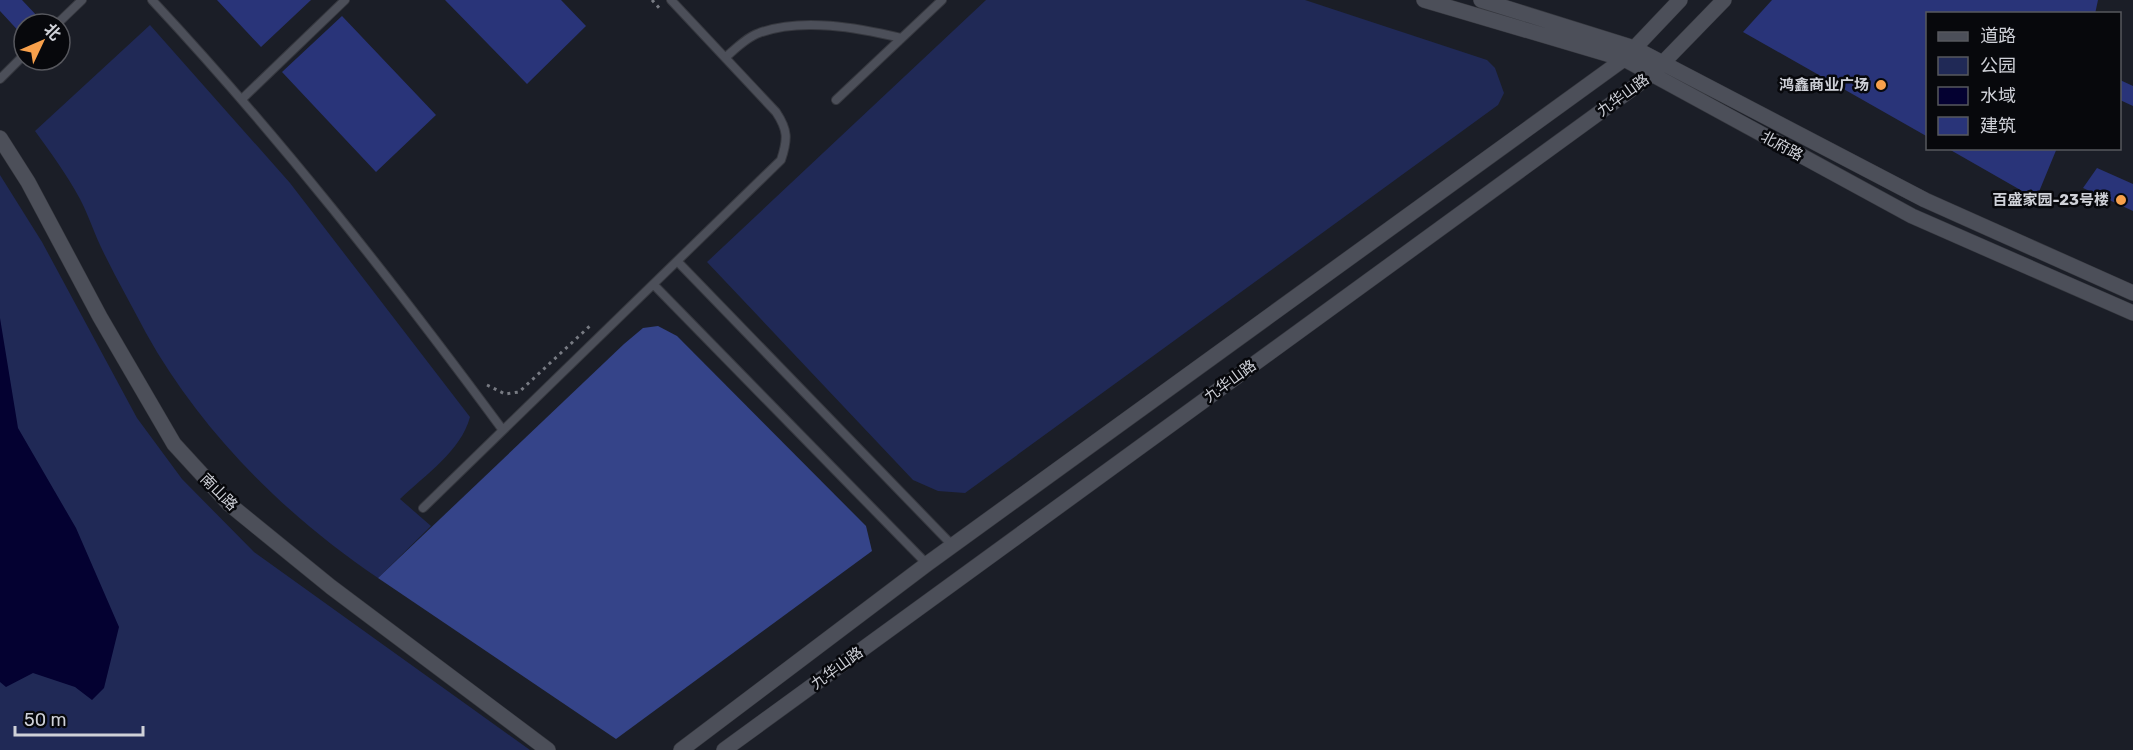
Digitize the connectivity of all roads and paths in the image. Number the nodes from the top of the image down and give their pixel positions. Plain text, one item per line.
1 (82, 0) edge
2 (152, 0) edge
3 (345, 0) edge
4 (652, 0) edge
5 (671, 0) edge
6 (942, 0) edge
7 (1424, 0) edge
8 (1482, 0) edge
9 (1680, 0) edge
10 (1724, 0) edge
11 (70, 12) edge
12 (668, 17) dead end
13 (901, 38) junction
14 (1629, 53) junction
15 (726, 57) junction
16 (1663, 63) junction
17 (12, 67) edge
18 (1651, 75) junction
19 (0, 79) edge
20 (242, 99) junction
21 (836, 100) dead end
22 (0, 138) edge
23 (678, 262) junction
24 (654, 285) junction
25 (2133, 293) edge
26 (2133, 313) edge
27 (592, 323) dead end
28 (482, 379) dead end
29 (502, 429) junction
30 (423, 508) dead end
31 (953, 546) junction
32 (927, 564) junction
33 (548, 750) edge
34 (681, 750) edge
35 (724, 750) edge

1 - 11 lane
2 - 20 lane
3 - 20 lane
4 - 12 path
5 - 15 lane
6 - 13 lane
7 - 14 main road, 北府路
8 - 14 main road, 北府路
9 - 14 main road, 九华山路
10 - 16 main road, 九华山路
13 - 15 lane
13 - 21 lane
14 - 16 main road, 北府路
14 - 18 main road, 北府路
14 - 31 main road, 九华山路
15 - 23 lane
16 - 18 main road, 九华山路
16 - 25 main road, 北府路
17 - 19 lane
18 - 26 main road, 北府路
18 - 35 main road, 九华山路
20 - 29 lane
22 - 33 main road, 南山路
23 - 24 lane
23 - 31 lane
24 - 29 lane
24 - 32 lane
27 - 28 path
29 - 30 lane
31 - 32 main road, 九华山路
32 - 34 main road, 九华山路

